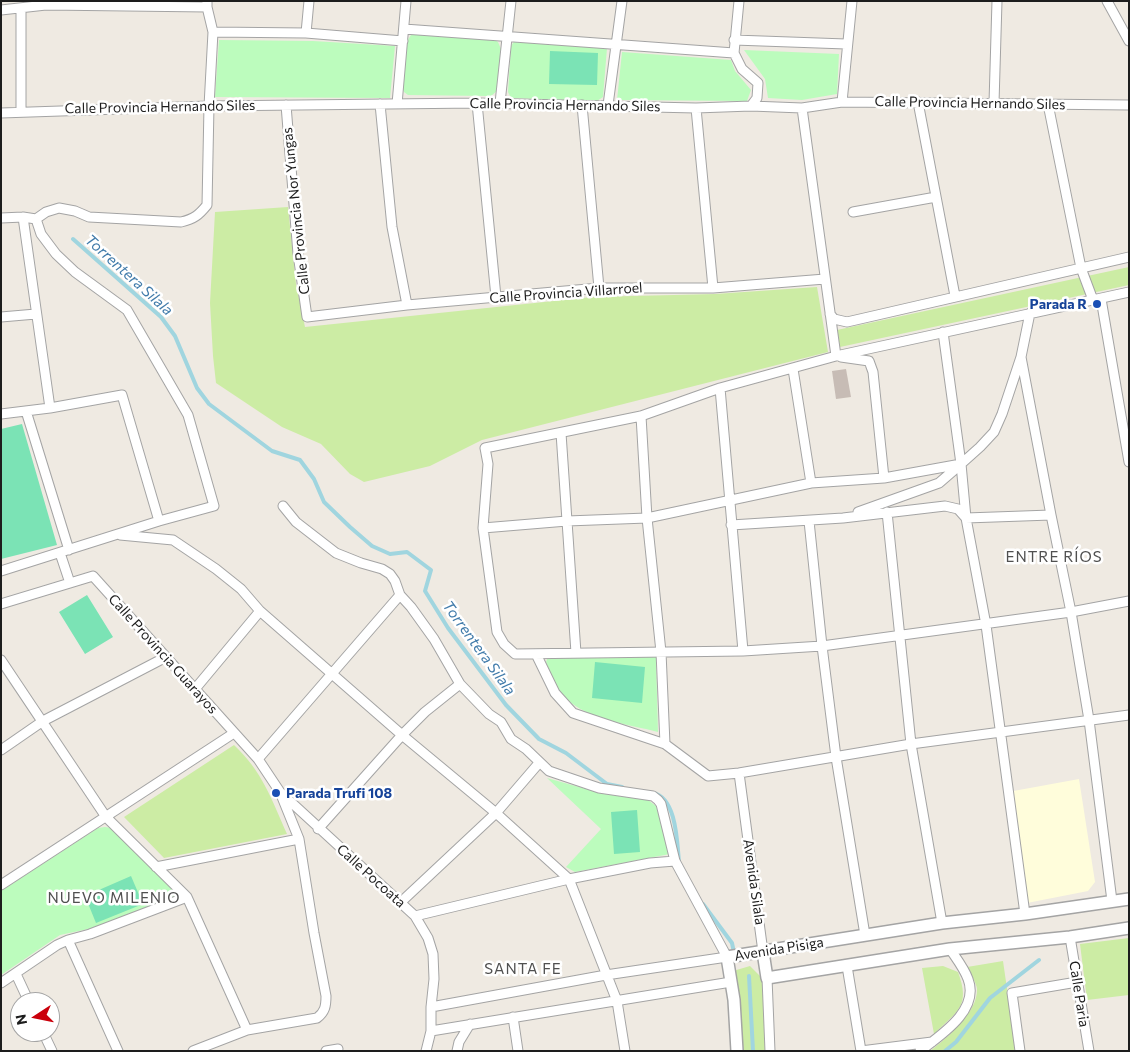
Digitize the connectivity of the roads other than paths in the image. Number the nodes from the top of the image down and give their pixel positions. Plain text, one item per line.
1 (309, 1) edge
2 (406, 1) edge
3 (511, 1) edge
4 (622, 1) edge
5 (739, 1) edge
6 (852, 1) edge
7 (997, 1) edge
8 (1107, 1) edge
9 (207, 4) edge
10 (5, 7) edge
11 (21, 8) junction
12 (404, 30) junction
13 (213, 32) junction
14 (306, 33) junction
15 (506, 37) junction
16 (1128, 39) edge
17 (734, 40) junction
18 (403, 41) junction
19 (846, 44) junction
20 (616, 45) junction
21 (734, 53) junction
22 (842, 102) junction
23 (918, 102) junction
24 (477, 103) junction
25 (500, 103) junction
26 (994, 103) junction
27 (380, 104) junction
28 (397, 104) junction
29 (1048, 104) junction
30 (286, 105) junction
31 (608, 105) junction
32 (1129, 105) edge
33 (209, 106) junction
34 (582, 106) junction
35 (750, 106) junction
36 (696, 108) junction
37 (802, 108) junction
38 (21, 111) junction
39 (1, 113) edge
40 (936, 196) junction
41 (853, 212) dead end
42 (23, 216) junction
43 (1, 218) edge
44 (36, 219) junction
45 (1129, 257) edge
46 (1081, 268) junction
47 (825, 279) junction
48 (599, 288) junction
49 (713, 288) junction
50 (1129, 292) edge
51 (955, 296) junction
52 (496, 297) junction
53 (1097, 300) junction
54 (406, 306) junction
55 (1030, 313) junction
56 (36, 314) junction
57 (830, 314) junction
58 (1, 317) edge
59 (307, 317) joint
60 (943, 332) junction
61 (836, 356) junction
62 (1021, 357) junction
63 (792, 369) junction
64 (720, 388) junction
65 (50, 408) junction
66 (26, 411) junction
67 (1, 414) edge
68 (641, 416) junction
69 (561, 433) junction
70 (1129, 462) edge
71 (961, 464) junction
72 (884, 478) junction
73 (811, 483) junction
74 (729, 500) junction
75 (283, 506) dead end
76 (887, 512) junction
77 (1050, 515) junction
78 (646, 518) junction
79 (843, 518) junction
80 (966, 518) junction
81 (809, 520) junction
82 (567, 521) junction
83 (159, 522) junction
84 (732, 525) junction
85 (483, 528) junction
86 (120, 534) junction
87 (69, 550) junction
88 (60, 553) junction
89 (1, 571) edge
90 (70, 583) junction
91 (400, 595) junction
92 (1129, 601) edge
93 (1, 604) edge
94 (260, 611) junction
95 (1071, 612) junction
96 (986, 624) junction
97 (900, 635) junction
98 (822, 646) junction
99 (743, 651) junction
100 (661, 652) junction
101 (576, 653) junction
102 (536, 654) junction
103 (166, 657) junction
104 (1, 660) edge
105 (331, 672) junction
106 (460, 684) junction
107 (195, 689) junction
108 (1129, 714) edge
109 (1089, 720) junction
110 (43, 721) junction
111 (234, 732) junction
112 (1000, 733) junction
113 (402, 735) junction
114 (665, 744) junction
115 (911, 744) junction
116 (1, 750) edge
117 (836, 756) junction
118 (258, 759) junction
119 (539, 763) junction
120 (739, 773) junction
121 (280, 792) junction
122 (496, 812) junction
123 (106, 817) junction
124 (318, 829) junction
125 (299, 839) junction
126 (675, 861) junction
127 (156, 866) junction
128 (569, 879) junction
129 (1, 884) edge
130 (187, 897) junction
131 (1129, 899) edge
132 (1112, 901) junction
133 (401, 902) junction
134 (1025, 914) junction
135 (415, 916) junction
136 (942, 923) junction
137 (1129, 928) edge
138 (865, 935) junction
139 (1070, 937) junction
140 (68, 940) junction
141 (950, 949) junction
142 (763, 952) junction
143 (727, 956) junction
144 (847, 966) junction
145 (16, 974) junction
146 (606, 975) junction
147 (767, 978) junction
148 (731, 982) junction
149 (1077, 982) junction
150 (1, 983) edge
151 (24, 992) edge
152 (617, 1001) junction
153 (431, 1007) junction
154 (513, 1017) junction
155 (470, 1024) junction
156 (247, 1030) junction
157 (432, 1031) junction
158 (932, 1042) junction
159 (338, 1049) dead end
160 (118, 1051) edge
161 (193, 1051) edge
162 (326, 1051) edge
163 (426, 1051) edge
164 (457, 1051) edge
165 (518, 1051) edge
166 (624, 1051) edge
167 (737, 1051) edge
168 (770, 1051) edge
169 (861, 1051) edge
170 (920, 1051) edge
171 (1020, 1051) edge
172 (1089, 1051) edge

1 - 14 street
2 - 12 street
3 - 15 street
4 - 20 street
5 - 17 street
6 - 19 street
7 - 26 street
8 - 16 street
9 - 11 street
9 - 13 street
10 - 11 street
11 - 38 street
12 - 15 street
12 - 18 street
13 - 14 street
13 - 33 street
14 - 18 street
15 - 20 street
15 - 25 street
17 - 19 street
17 - 21 street
18 - 28 street
19 - 22 street
20 - 21 street
20 - 31 street
21 - 35 street
22 - 23 street, Calle Provincia Hernando Siles
22 - 37 street, Calle Provincia Hernando Siles
23 - 26 street, Calle Provincia Hernando Siles
23 - 40 street
24 - 25 street, Calle Provincia Hernando Siles
24 - 28 street, Calle Provincia Hernando Siles
24 - 52 street
25 - 34 street, Calle Provincia Hernando Siles
26 - 29 street, Calle Provincia Hernando Siles
27 - 28 street, Calle Provincia Hernando Siles
27 - 30 street, Calle Provincia Hernando Siles
27 - 54 street
29 - 32 street, Calle Provincia Hernando Siles
29 - 46 street
30 - 33 street, Calle Provincia Hernando Siles
30 - 59 street, Calle Provincia Nor Yungas
31 - 34 street, Calle Provincia Hernando Siles
31 - 36 street, Calle Provincia Hernando Siles
33 - 38 street, Calle Provincia Hernando Siles
33 - 44 street
34 - 48 street
35 - 36 street, Calle Provincia Hernando Siles
35 - 37 street, Calle Provincia Hernando Siles
36 - 49 street
37 - 47 street
38 - 39 street, Calle Provincia Hernando Siles
40 - 41 street
40 - 51 street
42 - 43 street
42 - 44 street
42 - 56 street
44 - 83 street
45 - 46 street
46 - 51 street
46 - 53 street
47 - 49 street, Calle Provincia Villarroel
47 - 57 street
48 - 49 street, Calle Provincia Villarroel
48 - 52 street, Calle Provincia Villarroel
50 - 53 street
51 - 57 street
52 - 54 street, Calle Provincia Villarroel
53 - 55 street
53 - 70 street
54 - 59 street, Calle Provincia Villarroel
55 - 60 street
55 - 62 street
56 - 58 street
56 - 65 street
57 - 61 street
60 - 61 street
60 - 71 street
61 - 63 street
61 - 72 street
62 - 71 street
62 - 77 street
63 - 64 street
63 - 73 street
64 - 68 street
64 - 74 street
65 - 66 street
65 - 83 street
66 - 67 street
66 - 87 street
68 - 69 street
68 - 78 street
69 - 82 street
69 - 85 street
71 - 72 street
71 - 79 street
71 - 80 street
72 - 73 street
73 - 74 street
74 - 78 street
74 - 84 street
75 - 91 street
76 - 79 street
76 - 80 street
76 - 97 street
77 - 80 street
77 - 95 street
78 - 82 street
78 - 100 street
79 - 81 street
80 - 96 street
81 - 84 street
81 - 98 street
82 - 85 street
82 - 101 street
83 - 86 street
84 - 99 street
85 - 102 street
86 - 87 street
86 - 94 street
87 - 88 street
88 - 89 street
88 - 90 street
90 - 93 street
90 - 103 street, Calle Provincia Guarayos
91 - 105 street
91 - 106 street
92 - 95 street
94 - 105 street
94 - 107 street
95 - 96 street
95 - 109 street
96 - 97 street
96 - 112 street
97 - 98 street
97 - 115 street
98 - 99 street
98 - 117 street
99 - 100 street
100 - 101 street
100 - 114 street
101 - 102 street
102 - 114 street
103 - 107 street, Calle Provincia Guarayos
103 - 110 street
104 - 110 street
105 - 113 street
105 - 118 street
106 - 113 street
106 - 119 street
107 - 111 street, Calle Provincia Guarayos
108 - 109 street
109 - 112 street
109 - 132 street
110 - 116 street
110 - 123 street
111 - 118 street, Calle Pocoata
111 - 123 street
112 - 115 street
112 - 134 street
113 - 122 street
113 - 124 street
114 - 120 street
115 - 117 street
115 - 136 street
117 - 120 street
117 - 138 street
118 - 121 street, Calle Pocoata
119 - 122 street
119 - 126 street
120 - 142 street, Avenida Silala
121 - 124 street, Calle Pocoata
121 - 125 street
122 - 128 street
122 - 133 street
123 - 127 street
123 - 129 street
124 - 133 street, Calle Pocoata
125 - 127 street
125 - 156 street
126 - 128 street
126 - 143 street
127 - 130 street
128 - 135 street
128 - 146 street
130 - 140 street
130 - 156 street
131 - 132 street, Avenida Pisiga
132 - 134 street, Avenida Pisiga
133 - 135 street, Calle Pocoata
134 - 136 street, Avenida Pisiga
135 - 153 street, Calle Pocoata
136 - 138 street, Avenida Pisiga
137 - 139 street, Avenida Pisiga
138 - 142 street, Avenida Pisiga
139 - 141 street, Avenida Pisiga
139 - 149 street, Calle Paria
140 - 145 street
140 - 160 street
141 - 144 street, Avenida Pisiga
141 - 158 street
142 - 143 street, Avenida Pisiga
142 - 147 street, Avenida Silala
143 - 146 street, Avenida Pisiga
143 - 148 street
144 - 147 street, Avenida Pisiga
144 - 169 street
145 - 150 street
145 - 151 street
146 - 152 street
146 - 153 street, Avenida Pisiga
147 - 168 street, Avenida Silala
148 - 152 street, Avenida Pisiga
148 - 167 street
149 - 171 street
149 - 172 street, Calle Paria
152 - 154 street, Avenida Pisiga
152 - 166 street
153 - 157 street, Calle Pocoata
154 - 155 street, Avenida Pisiga
154 - 165 street
155 - 157 street, Avenida Pisiga
155 - 164 street
156 - 161 street
157 - 163 street, Calle Pocoata
158 - 169 street
158 - 170 street
159 - 162 street

